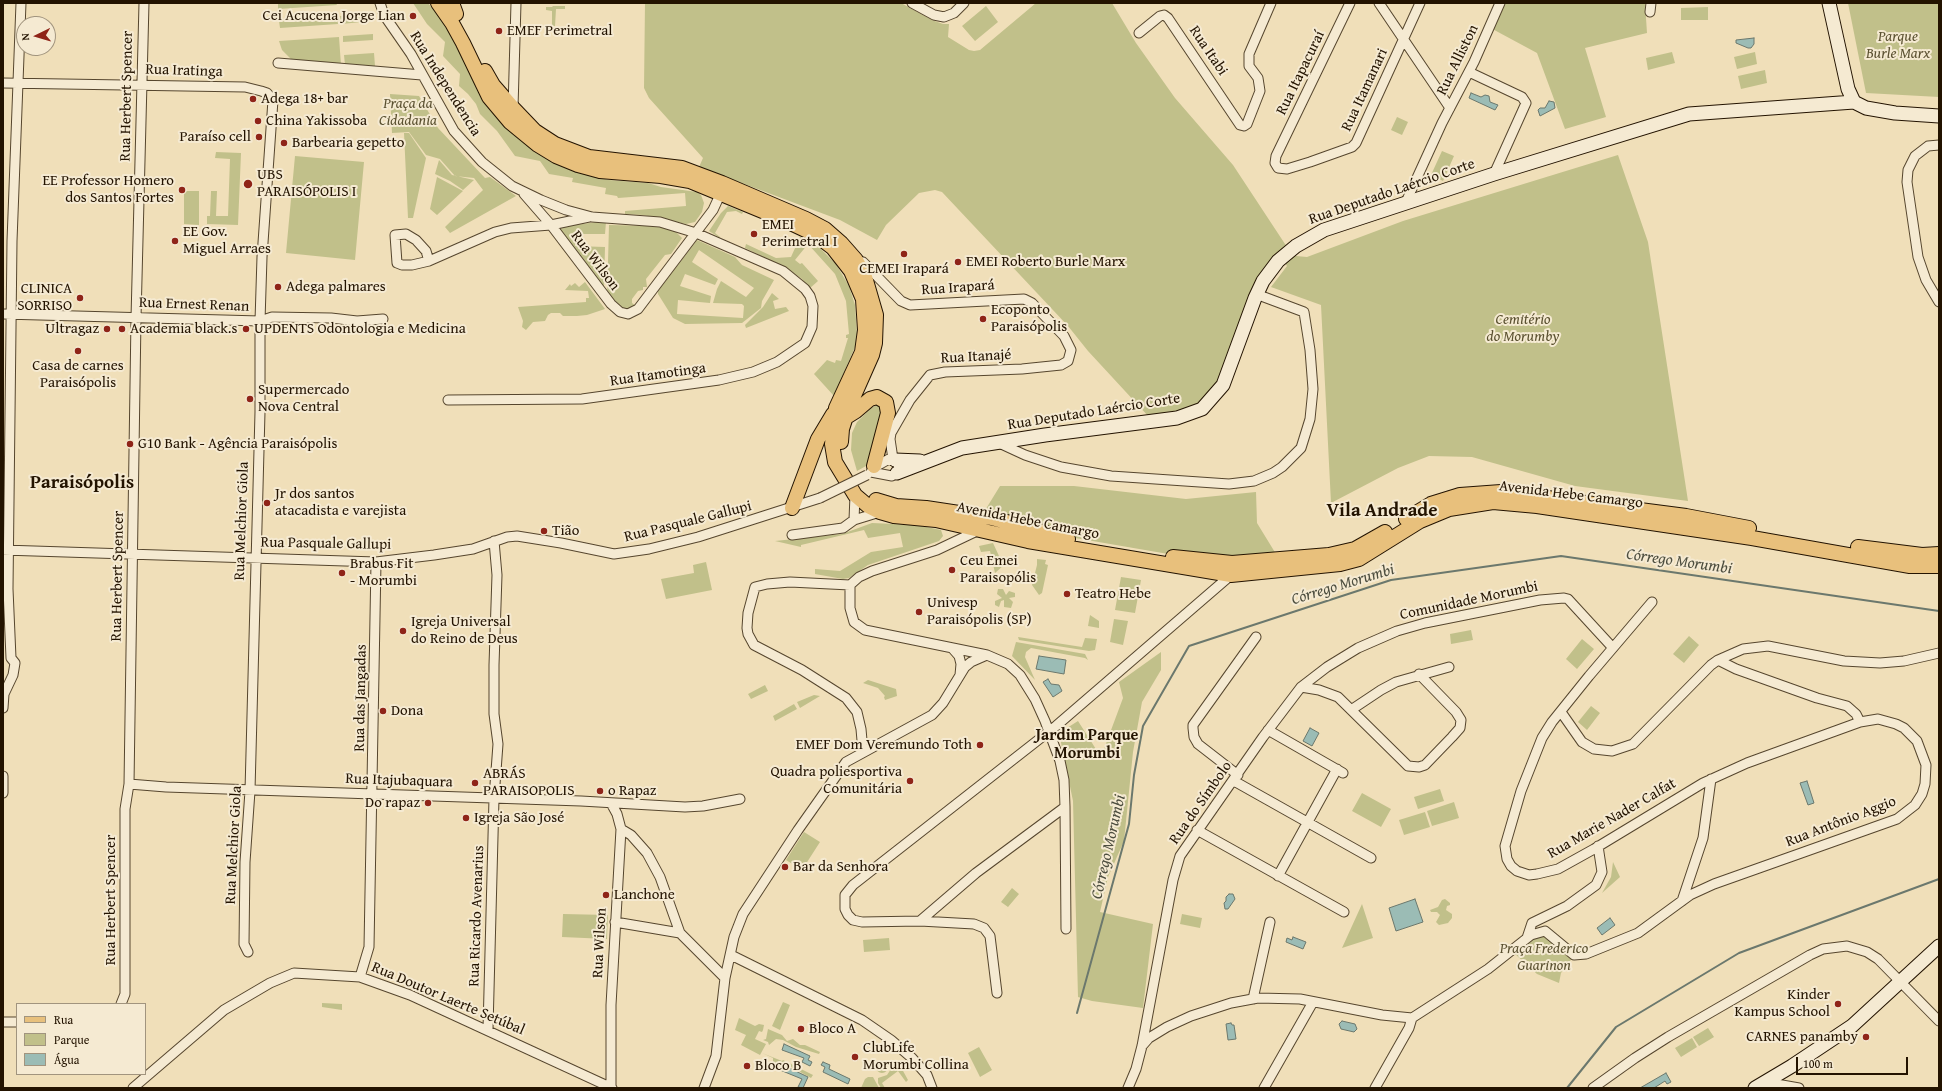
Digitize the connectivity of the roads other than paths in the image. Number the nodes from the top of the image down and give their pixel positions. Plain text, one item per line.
1 (21, 3) edge
2 (144, 3) edge
3 (380, 3) edge
4 (438, 3) edge
5 (448, 3) edge
6 (516, 3) edge
7 (912, 3) edge
8 (964, 3) edge
9 (1271, 3) edge
10 (1350, 3) edge
11 (1379, 3) edge
12 (1420, 3) edge
13 (1500, 3) edge
14 (1828, 3) edge
15 (454, 9) edge
16 (1139, 33) dead end
17 (1404, 39) junction
18 (278, 63) dead end
19 (1469, 72) junction
20 (422, 75) junction
21 (3, 82) edge
22 (18, 83) junction
23 (142, 84) junction
24 (267, 93) joint
25 (1854, 102) junction
26 (512, 108) junction
27 (1450, 108) junction
28 (1939, 116) edge
29 (1939, 145) edge
30 (1277, 155) joint
31 (1494, 174) junction
32 (720, 187) junction
33 (520, 190) junction
34 (1405, 204) junction
35 (592, 217) junction
36 (551, 225) junction
37 (696, 232) junction
38 (856, 260) junction
39 (429, 261) dead end
40 (805, 289) joint
41 (1256, 294) junction
42 (1939, 302) edge
43 (7, 314) edge
44 (136, 318) junction
45 (383, 320) dead end
46 (260, 321) junction
47 (1064, 336) joint
48 (448, 400) dead end
49 (842, 412) junction
50 (999, 443) junction
51 (883, 468) junction
52 (855, 495) junction
53 (792, 508) junction
54 (880, 512) junction
55 (954, 519) junction
56 (854, 520) junction
57 (980, 529) junction
58 (792, 535) dead end
59 (494, 541) junction
60 (6, 550) edge
61 (937, 550) junction
62 (132, 553) junction
63 (1939, 554) edge
64 (255, 557) junction
65 (376, 562) junction
66 (1939, 566) edge
67 (1232, 569) junction
68 (850, 585) junction
69 (1652, 602) dead end
70 (1256, 637) dead end
71 (952, 648) junction
72 (1613, 648) junction
73 (1939, 653) edge
74 (988, 655) junction
75 (1718, 660) junction
76 (1449, 667) dead end
77 (1419, 674) junction
78 (960, 676) junction
79 (1301, 687) junction
80 (3, 694) edge
81 (3, 708) edge
82 (1351, 710) junction
83 (1561, 712) junction
84 (1860, 722) junction
85 (1268, 730) junction
86 (1050, 731) junction
87 (862, 752) junction
88 (3, 776) edge
89 (1236, 778) junction
90 (1711, 779) junction
91 (129, 784) junction
92 (250, 791) junction
93 (3, 793) edge
94 (373, 794) junction
95 (494, 798) junction
96 (740, 799) dead end
97 (610, 803) junction
98 (1065, 807) junction
99 (1306, 822) junction
100 (621, 829) junction
101 (1197, 830) junction
102 (1598, 846) junction
103 (1371, 858) dead end
104 (1278, 876) junction
105 (1682, 901) junction
106 (1344, 912) dead end
107 (920, 921) junction
108 (614, 922) junction
109 (1270, 922) dead end
110 (1066, 929) dead end
111 (680, 933) junction
112 (1527, 938) junction
113 (1939, 946) edge
114 (248, 952) dead end
115 (731, 955) junction
116 (360, 977) junction
117 (725, 978) junction
118 (1901, 980) junction
119 (997, 993) dead end
120 (1254, 999) junction
121 (1314, 1002) junction
122 (122, 1003) edge
123 (1412, 1018) junction
124 (1939, 1021) edge
125 (3, 1022) edge
126 (16, 1022) edge
127 (488, 1029) junction
128 (1142, 1046) junction
129 (1760, 1085) edge
130 (133, 1088) edge
131 (612, 1088) edge
132 (704, 1088) edge
133 (932, 1088) edge
134 (1128, 1088) edge
135 (1264, 1088) edge
136 (1375, 1088) edge
137 (1593, 1088) edge
138 (1799, 1088) edge

1 - 22 street
2 - 23 street, Rua Herbert Spencer
3 - 20 street, Rua Independencia
4 - 32 main road, Avenida Hebe Camargo
5 - 15 main road, Avenida Hebe Camargo
6 - 26 street
7 - 8 street
9 - 16 street, Rua Itabi
10 - 30 street, Rua Itapacuraí
11 - 17 street
12 - 17 street, Rua Itamanari
13 - 19 street, Rua Alliston
14 - 25 street
15 - 26 main road, Avenida Hebe Camargo
17 - 27 street
17 - 30 street, Rua Itamanari
18 - 20 street
19 - 27 street, Rua Alliston
19 - 31 street
20 - 33 street, Rua Independencia
21 - 22 street, Rua Iratinga
22 - 23 street, Rua Iratinga
22 - 43 street
23 - 24 street, Rua Iratinga
23 - 44 street, Rua Herbert Spencer
24 - 46 street, Rua Melchior Giola
25 - 28 street, Rua Deputado Laércio Corte
25 - 31 street, Rua Deputado Laércio Corte
26 - 32 main road, Avenida Hebe Camargo
27 - 34 street, Rua Alliston
29 - 42 street
31 - 34 street, Rua Deputado Laércio Corte
32 - 37 street
32 - 38 main road, Avenida Hebe Camargo
32 - 49 main road, Avenida Hebe Camargo
33 - 35 street, Rua Independencia
33 - 36 street, Rua Wilson
34 - 41 street, Rua Deputado Laércio Corte
35 - 36 street
35 - 37 street, Rua Independencia
36 - 37 street, Rua Wilson
36 - 39 street
37 - 40 street, Rua Independencia
38 - 47 street, Rua Irapará
38 - 49 main road, Avenida Hebe Camargo
40 - 48 street, Rua Itamotinga
41 - 50 street, Rua Deputado Laércio Corte
41 - 50 street
43 - 44 street, Rua Ernest Renan
43 - 60 street
44 - 46 street, Rua Ernest Renan
44 - 62 street, Rua Herbert Spencer
45 - 46 street, Rua Ernest Renan
46 - 64 street, Rua Melchior Giola
47 - 51 street, Rua Itanajé
49 - 51 main road
49 - 52 main road, Avenida Hebe Camargo
49 - 53 main road
49 - 55 main road, Avenida Hebe Camargo
50 - 51 street, Rua Deputado Laércio Corte
51 - 53 street, Rua Pasquale Gallupi, bridge
52 - 54 main road, Avenida Hebe Camargo
52 - 56 street
53 - 59 street, Rua Pasquale Gallupi
54 - 55 main road, Avenida Hebe Camargo
54 - 56 street
55 - 57 main road, Avenida Hebe Camargo
55 - 61 street
55 - 67 main road, Avenida Hebe Camargo
56 - 58 street
57 - 61 street
57 - 67 main road, Avenida Hebe Camargo
59 - 65 street, Rua Pasquale Gallupi
59 - 95 street, Rua Ricardo Avenarius
60 - 62 street, Rua Pasquale Gallupi
60 - 80 street
61 - 68 street
62 - 64 street, Rua Pasquale Gallupi
62 - 91 street, Rua Herbert Spencer
63 - 67 main road, Avenida Hebe Camargo
64 - 65 street, Rua Pasquale Gallupi
64 - 92 street, Rua Melchior Giola
65 - 94 street, Rua das Jangadas
66 - 67 main road, Avenida Hebe Camargo
67 - 86 street
68 - 71 street
68 - 87 street
69 - 72 street, Rua Marie Nader Calfat
70 - 89 street
71 - 74 street
71 - 78 street
72 - 79 street, Comunidade Morumbi
72 - 83 street, Rua Marie Nader Calfat
73 - 75 street
74 - 78 street
74 - 86 street
75 - 83 street
75 - 84 street
76 - 77 street
77 - 82 street
77 - 82 street
78 - 87 street
79 - 82 street
79 - 85 street, Rua do Símbolo
80 - 81 street
83 - 102 street, Rua Marie Nader Calfat
84 - 90 street, Rua Marie Nader Calfat
84 - 105 street, Rua Antônio Aggio
85 - 89 street, Rua do Símbolo
85 - 99 street
86 - 98 street
86 - 107 street
87 - 115 street
88 - 93 street
89 - 99 street
89 - 101 street, Rua do Símbolo
90 - 102 street, Rua Marie Nader Calfat
90 - 105 street
91 - 92 street, Rua Itajubaquara
91 - 122 street, Rua Herbert Spencer
92 - 94 street, Rua Itajubaquara
92 - 114 street, Rua Melchior Giola
94 - 95 street, Rua Itajubaquara
94 - 116 street, Rua das Jangadas
95 - 97 street, Rua Itajubaquara
95 - 127 street, Rua Ricardo Avenarius
96 - 97 street, Rua Itajubaquara
97 - 100 street, Rua Wilson
98 - 107 street
98 - 110 street
99 - 103 street
99 - 104 street
100 - 108 street, Rua Wilson
100 - 111 street
101 - 104 street
101 - 128 street, Rua do Símbolo
102 - 112 street
104 - 106 street
105 - 112 street, Rua Antônio Aggio
107 - 119 street
108 - 111 street
108 - 131 street, Rua Wilson
109 - 120 street
111 - 117 street
112 - 123 street
113 - 118 street
115 - 117 street
115 - 133 street
116 - 127 street, Rua Doutor Laerte Setúbal
116 - 130 street, Rua Doutor Laerte Setúbal
117 - 132 street
118 - 124 street
118 - 129 street
118 - 137 street
120 - 121 street
120 - 128 street
121 - 123 street
121 - 135 street
123 - 136 street
125 - 126 street
127 - 131 street, Rua Doutor Laerte Setúbal
128 - 134 street, Rua do Símbolo
129 - 138 street

